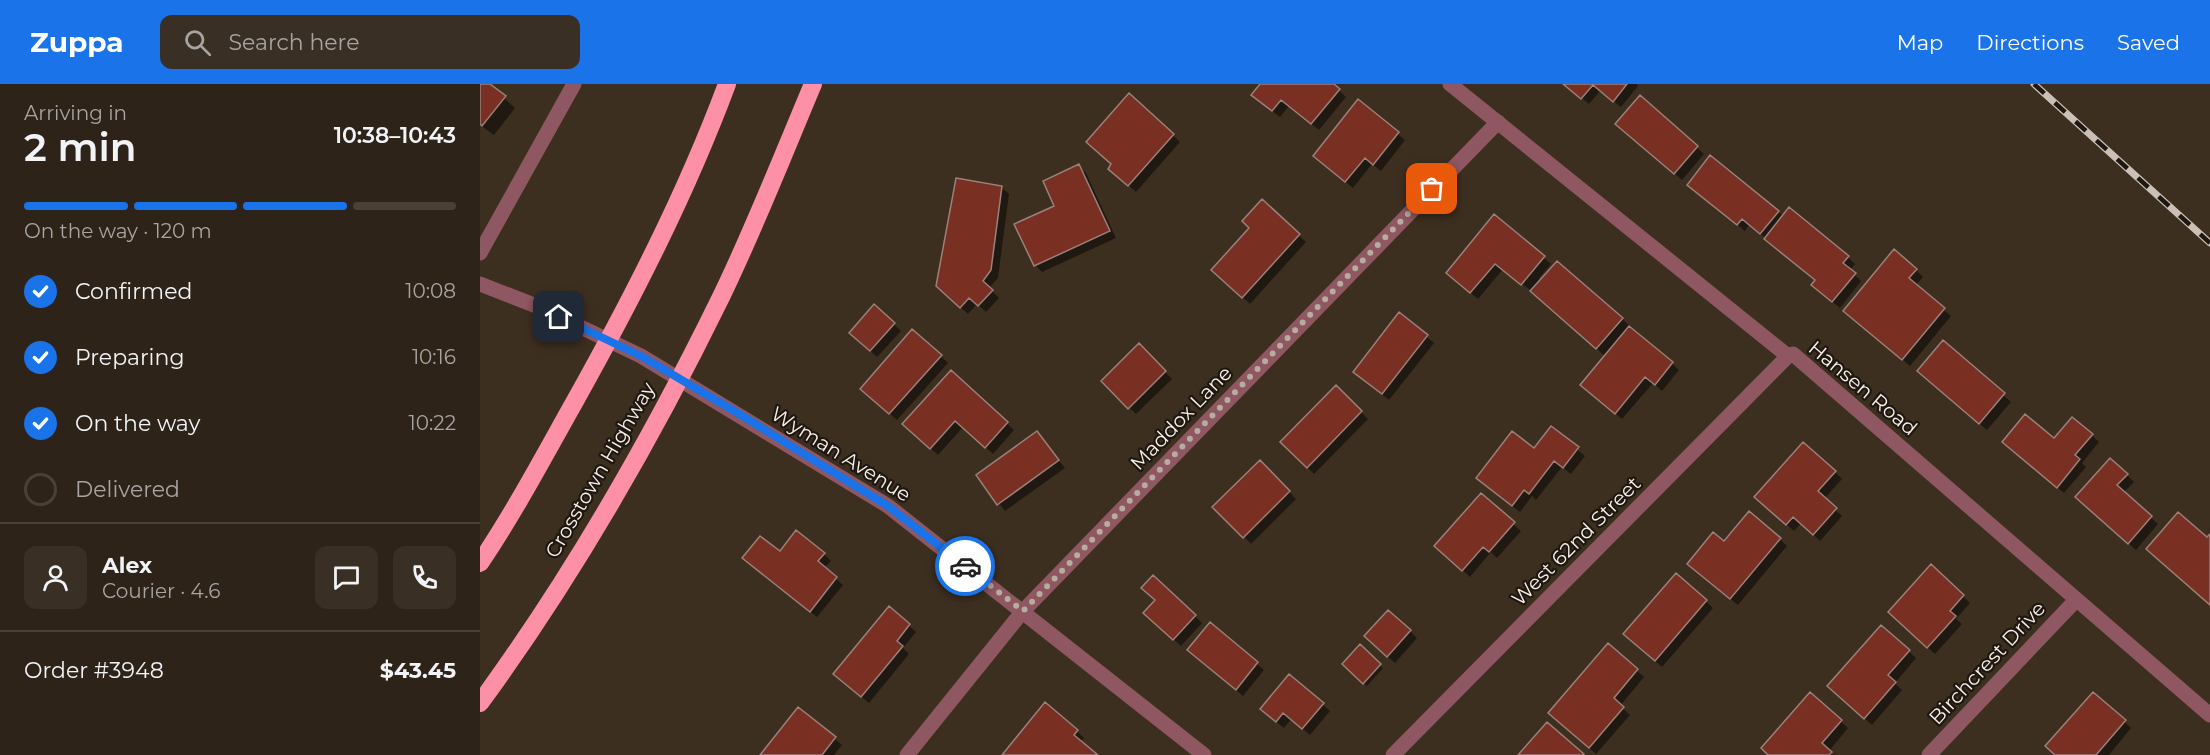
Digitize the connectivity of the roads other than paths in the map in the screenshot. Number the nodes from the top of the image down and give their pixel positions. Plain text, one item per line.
1 (574, 84) edge
2 (727, 84) edge
3 (813, 84) edge
4 (1450, 84) edge
5 (1498, 122) junction
6 (480, 253) edge
7 (480, 284) edge
8 (1788, 356) junction
9 (480, 563) edge
10 (2076, 600) junction
11 (1023, 611) junction
12 (480, 703) edge
13 (2210, 715) edge
14 (907, 755) edge
15 (1204, 755) edge
16 (1393, 755) edge
17 (1929, 755) edge

1 - 6 street
2 - 9 highway
3 - 12 highway, Crosstown Highway
4 - 5 street, Hansen Road
5 - 8 street, Hansen Road
5 - 11 street, Maddox Lane
7 - 11 street, Wyman Avenue
8 - 10 street, Hansen Road
8 - 16 street, West 62nd Street
10 - 13 street, Hansen Road
10 - 17 street, Birchcrest Drive
11 - 14 street, Maddox Lane
11 - 15 street, Wyman Avenue

